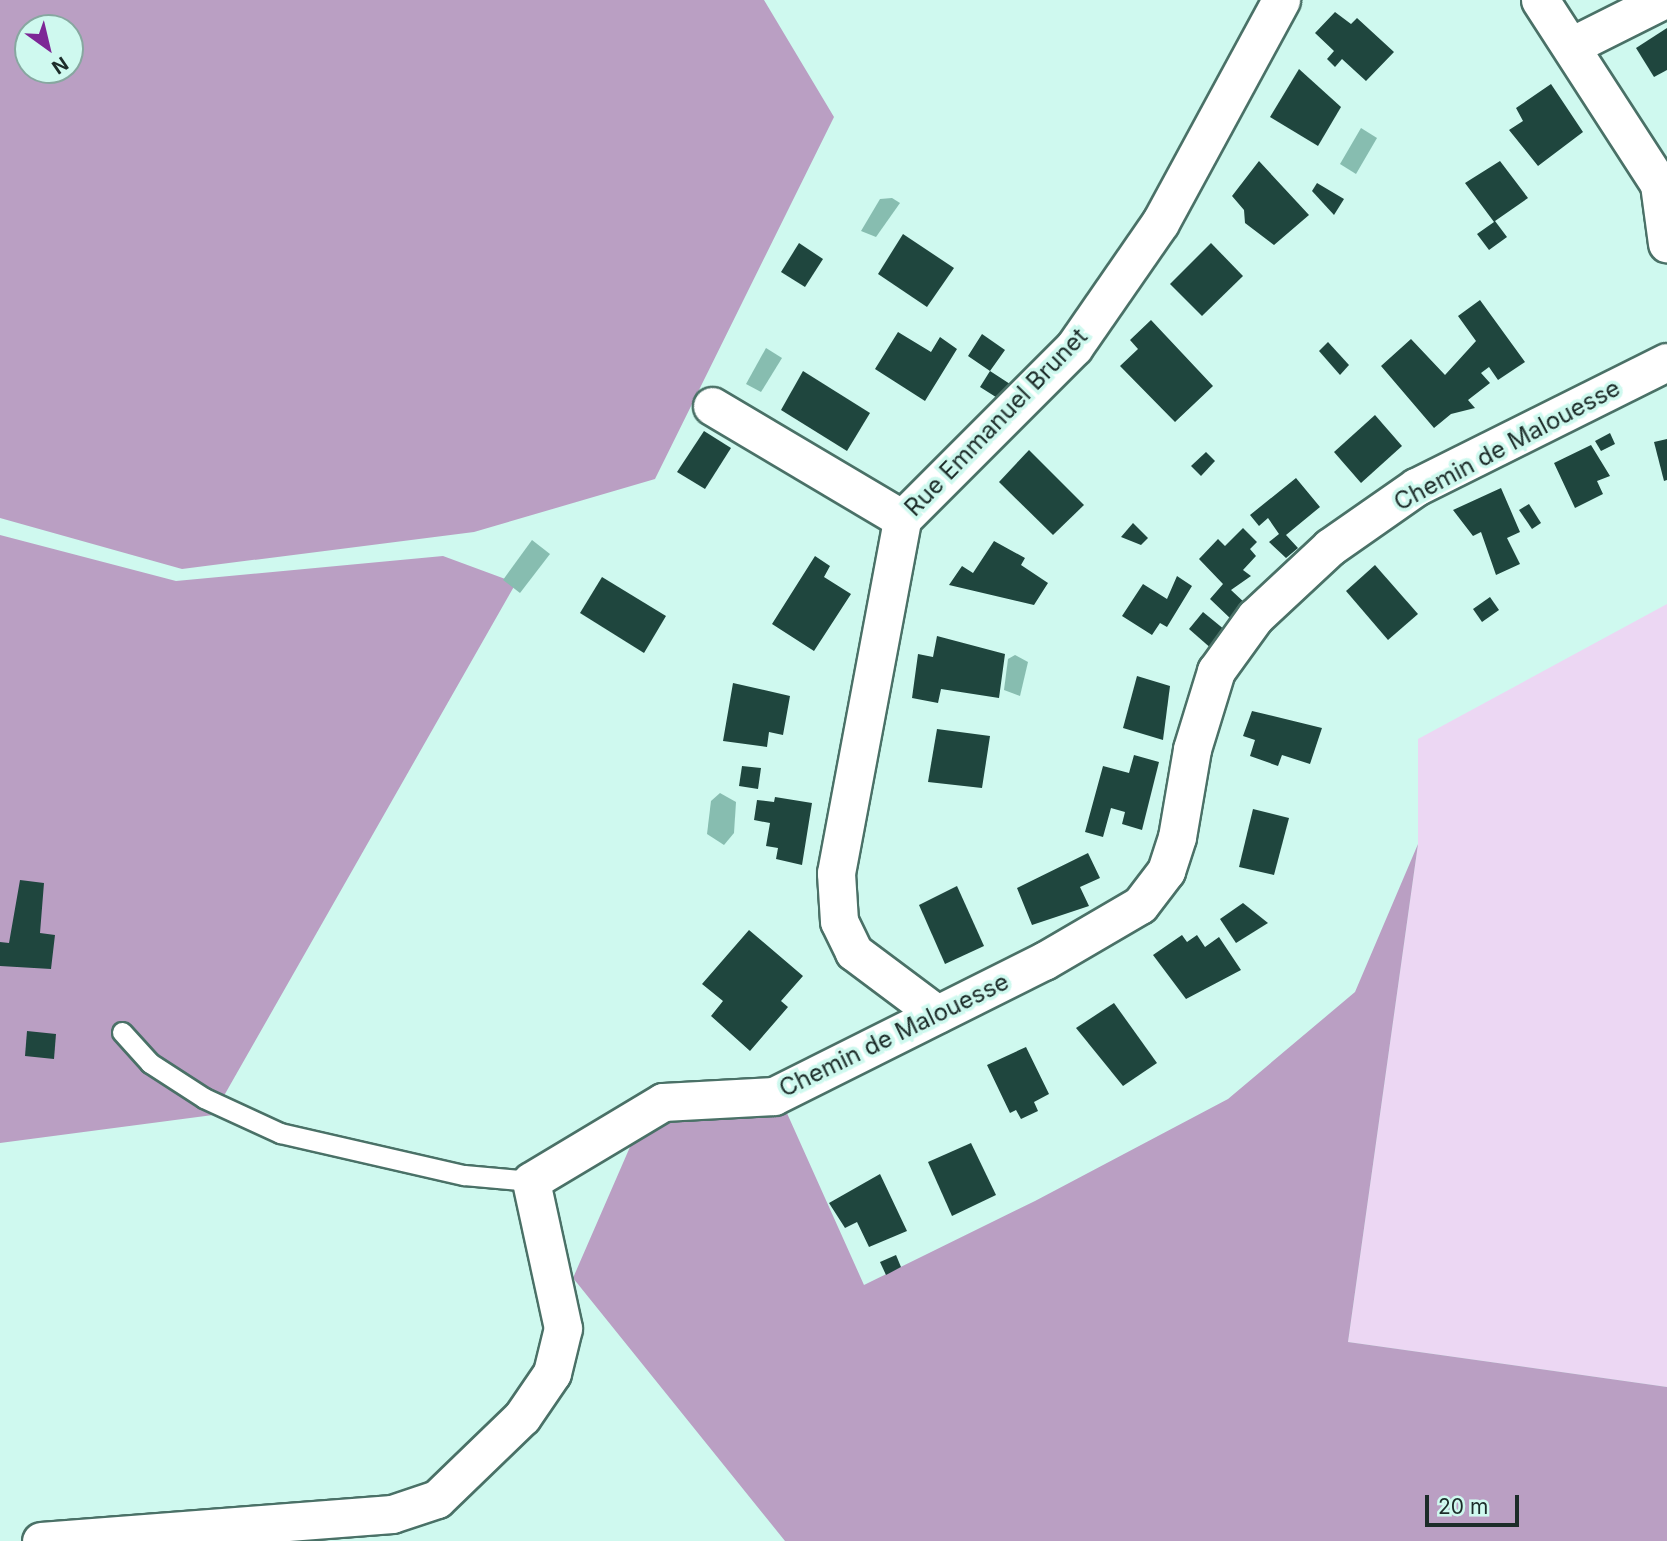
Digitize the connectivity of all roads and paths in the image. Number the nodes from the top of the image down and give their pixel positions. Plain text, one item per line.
1 (1282, 0) edge
2 (1540, 0) edge
3 (1663, 0) edge
4 (1573, 45) junction
5 (1667, 243) edge
6 (1667, 362) edge
7 (712, 406) dead end
8 (902, 519) junction
9 (937, 1014) junction
10 (122, 1032) dead end
11 (531, 1181) junction
12 (41, 1541) edge

1 - 8 street, Rue Emmanuel Brunet
2 - 4 street
3 - 4 street
4 - 5 street
6 - 9 street, Chemin de Malouesse
7 - 8 street
8 - 9 street, Rue Emmanuel Brunet
9 - 11 street, Chemin de Malouesse
10 - 11 lane
11 - 12 street

